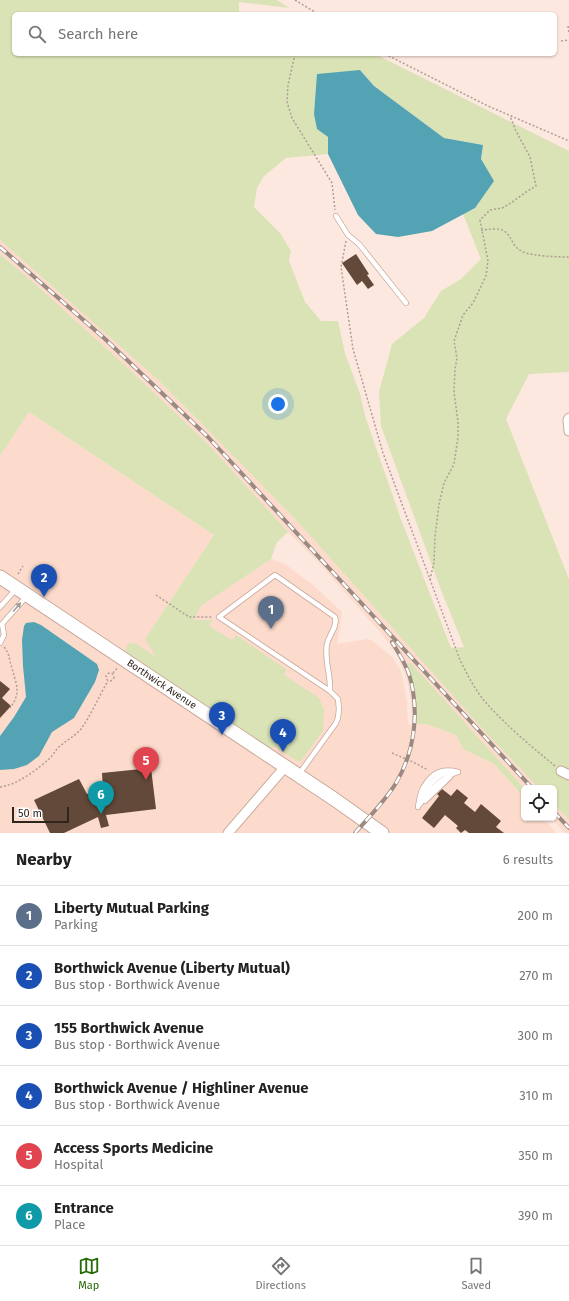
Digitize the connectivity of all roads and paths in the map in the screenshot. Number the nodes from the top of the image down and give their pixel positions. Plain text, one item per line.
1 (295, 0) edge
2 (312, 10) joint
3 (315, 12) edge
4 (568, 26) edge
5 (569, 34) edge
6 (569, 40) edge
7 (561, 41) dead end
8 (295, 56) edge
9 (389, 56) edge
10 (510, 116) junction
11 (569, 141) edge
12 (336, 216) joint
13 (481, 230) junction
14 (348, 235) junction
15 (569, 257) edge
16 (406, 304) dead end
17 (569, 418) edge
18 (569, 431) edge
19 (23, 566) dead end
20 (18, 574) dead end
21 (0, 577) edge
22 (430, 581) junction
23 (50, 583) dead end
24 (22, 591) junction
25 (43, 593) dead end
26 (156, 595) dead end
27 (0, 607) edge
28 (219, 617) junction
29 (1, 623) edge
30 (0, 643) edge
31 (4, 647) dead end
32 (118, 667) dead end
33 (112, 673) junction
34 (108, 681) junction
35 (330, 691) junction
36 (10, 708) dead end
37 (392, 753) dead end
38 (285, 767) junction
39 (428, 770) dead end
40 (565, 773) edge
41 (298, 775) junction
42 (0, 786) edge
43 (418, 807) joint
44 (378, 832) edge
45 (228, 833) edge

1 - 2 path
2 - 3 path
4 - 5 path
6 - 7 path
8 - 12 path
9 - 10 path
10 - 11 path
10 - 13 path
12 - 14 lane
13 - 15 path
13 - 22 path
14 - 16 lane
14 - 22 path
17 - 18 street
19 - 20 path
21 - 24 street, Borthwick Avenue
22 - 40 path
23 - 25 path
24 - 27 lane
29 -> 24 lane
24 - 38 street, Borthwick Avenue
26 - 28 path
28 - 35 lane
28 - 35 lane
29 - 30 lane
31 - 36 path
32 - 33 path
33 - 34 path
33 - 34 path
34 - 42 path
35 - 41 lane
37 - 39 path
38 - 41 street, Borthwick Avenue
38 - 45 street
41 - 44 street, Borthwick Avenue
43 - 43 lane

